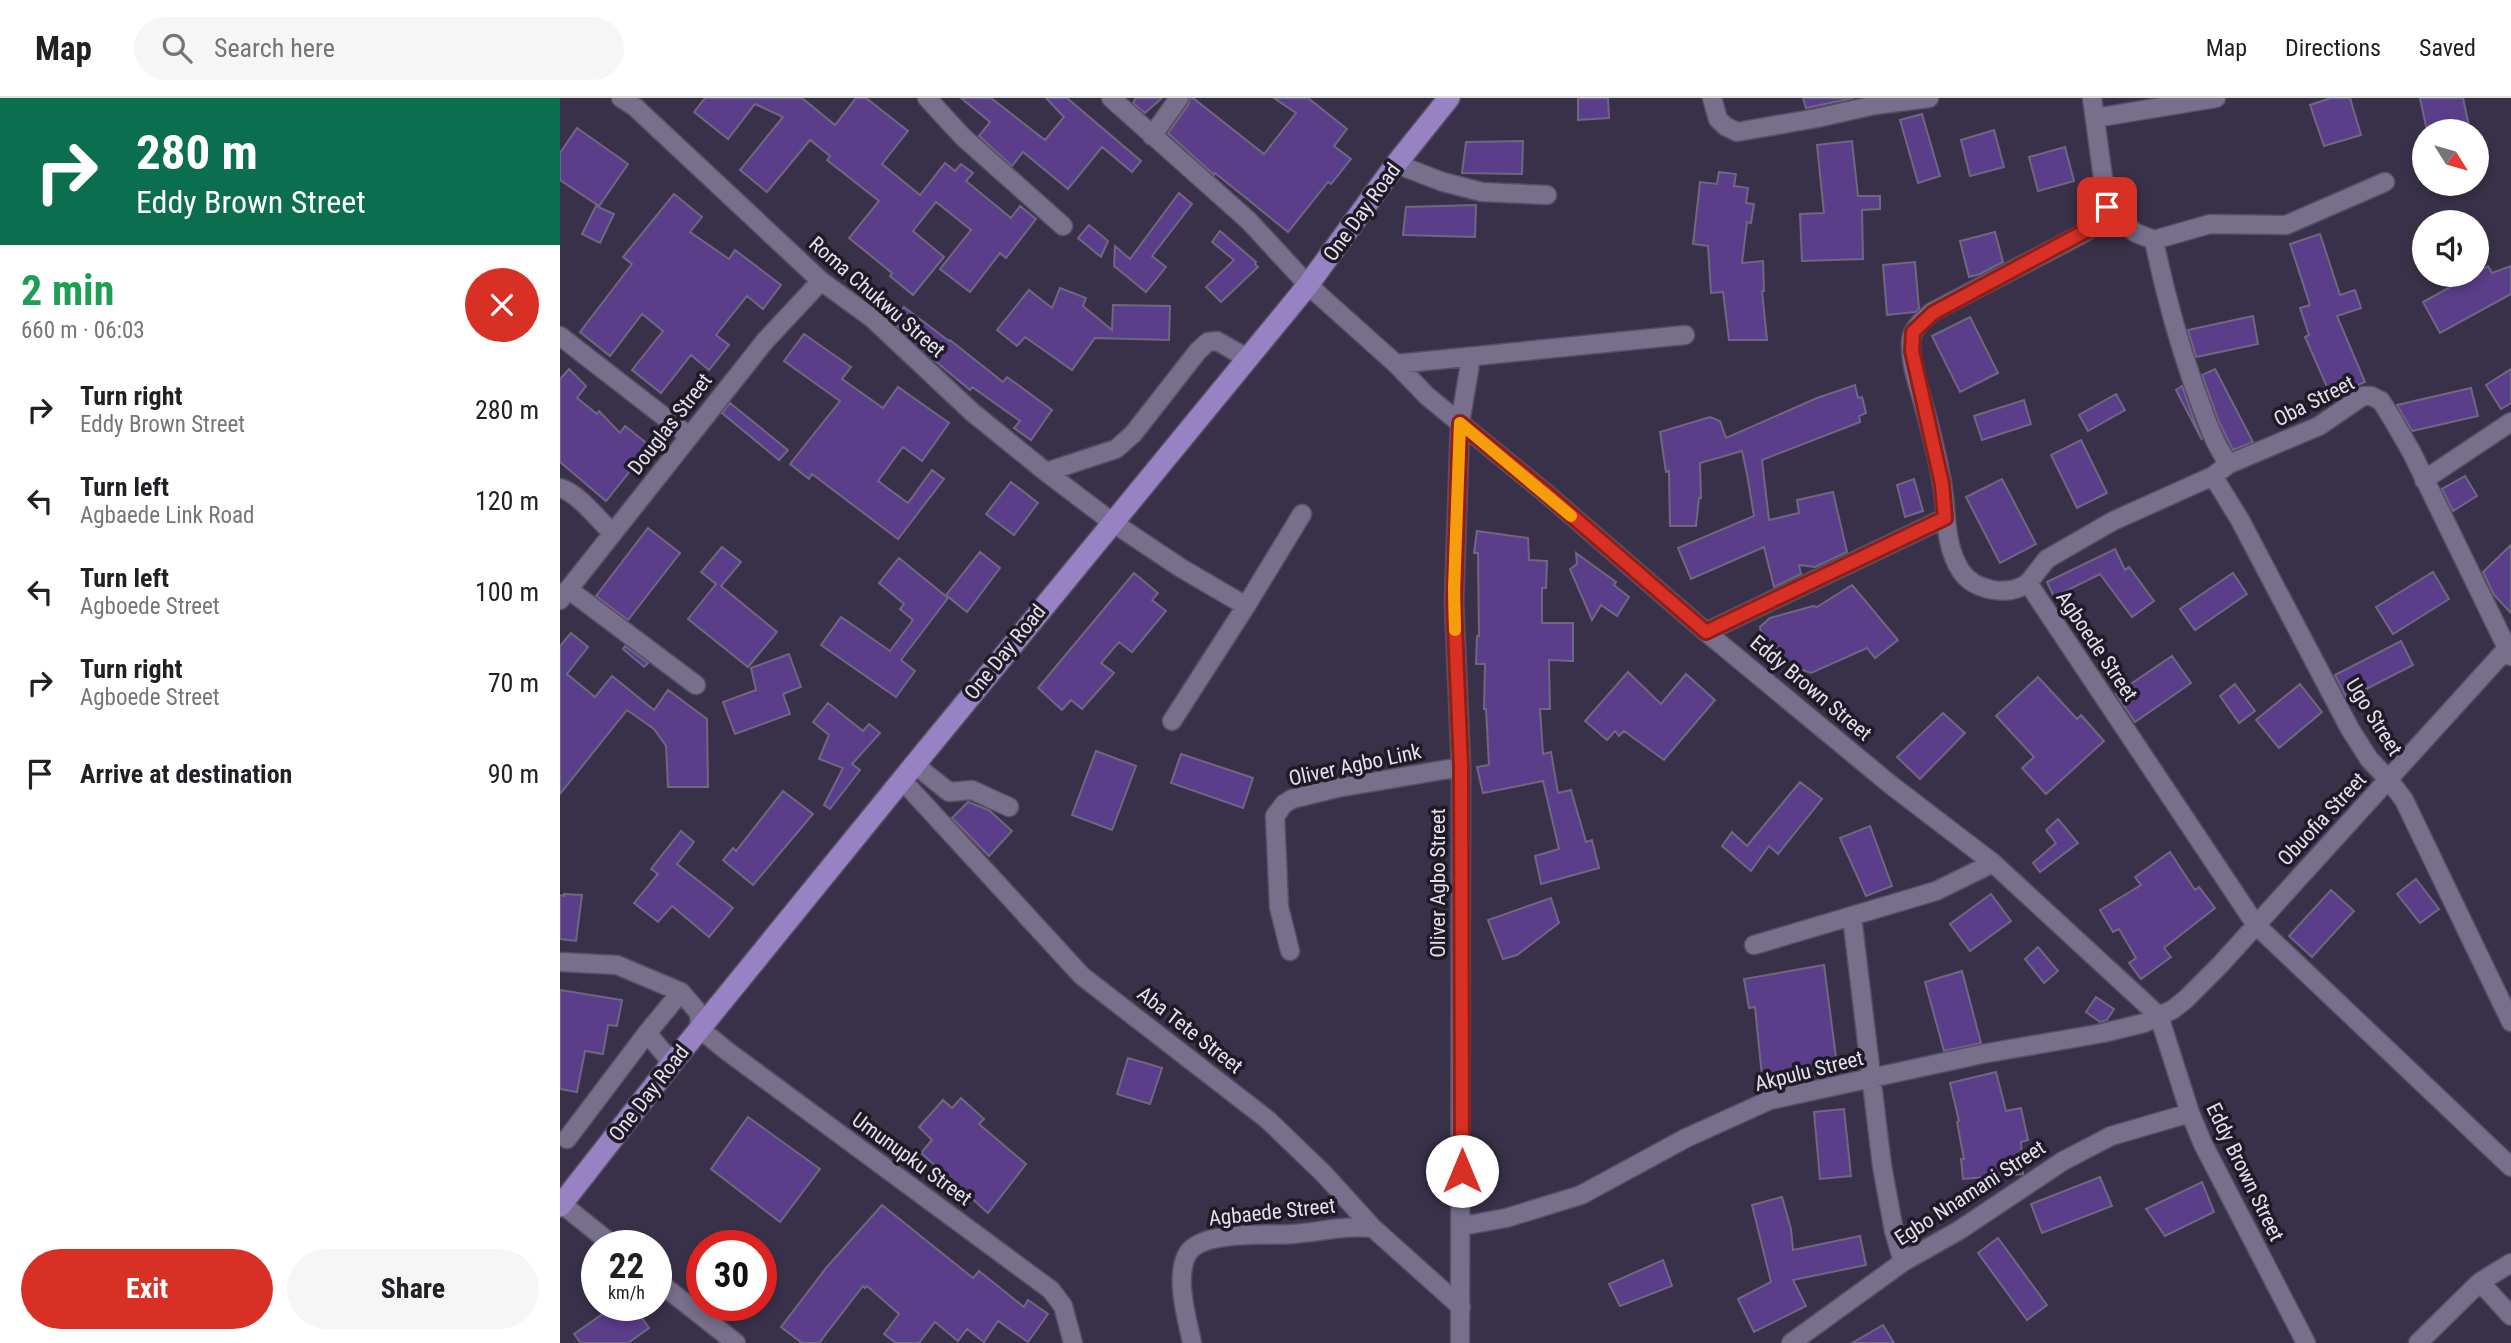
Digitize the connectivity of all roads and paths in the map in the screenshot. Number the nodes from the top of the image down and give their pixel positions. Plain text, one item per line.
1 (621, 98) edge
2 (927, 98) edge
3 (1111, 98) edge
4 (1179, 98) edge
5 (1449, 98) edge
6 (1712, 98) edge
7 (1929, 98) edge
8 (2092, 98) edge
9 (2216, 98) edge
10 (2095, 118) junction
11 (1152, 136) junction
12 (1396, 164) junction
13 (2385, 182) dead end
14 (1547, 195) dead end
15 (2106, 211) junction
16 (1063, 226) dead end
17 (2154, 240) junction
18 (821, 281) junction
19 (1308, 285) junction
20 (1685, 335) dead end
21 (560, 336) edge
22 (1247, 358) junction
23 (1471, 358) junction
24 (1396, 363) junction
25 (2511, 422) edge
26 (1460, 423) junction
27 (689, 436) junction
28 (2229, 464) junction
29 (1046, 472) junction
30 (2213, 476) junction
31 (2424, 480) junction
32 (560, 488) edge
33 (1302, 514) dead end
34 (1945, 518) junction
35 (1112, 522) junction
36 (612, 533) junction
37 (2028, 583) junction
38 (564, 595) edge
39 (1246, 606) junction
40 (1706, 632) junction
41 (2510, 649) edge
42 (696, 685) dead end
43 (1172, 721) dead end
44 (1461, 767) junction
45 (908, 772) junction
46 (2389, 779) junction
47 (1009, 807) dead end
48 (1993, 863) junction
49 (1852, 917) junction
50 (2256, 925) junction
51 (1754, 945) dead end
52 (1290, 951) dead end
53 (560, 962) edge
54 (681, 992) junction
55 (2152, 1019) junction
56 (2511, 1021) edge
57 (700, 1029) junction
58 (647, 1033) junction
59 (672, 1063) junction
60 (1871, 1079) junction
61 (2190, 1113) junction
62 (567, 1139) dead end
63 (2511, 1167) edge
64 (561, 1205) edge
65 (1462, 1226) junction
66 (1373, 1227) junction
67 (593, 1230) edge
68 (1903, 1262) junction
69 (2511, 1262) edge
70 (2480, 1282) junction
71 (672, 1293) edge
72 (1461, 1307) junction
73 (2511, 1315) edge
74 (1187, 1342) edge
75 (736, 1343) edge
76 (1073, 1343) edge
77 (1460, 1343) edge
78 (1791, 1343) edge
79 (2306, 1343) edge
80 (2418, 1343) edge

1 - 18 street, Roma Chukwu Street
2 - 16 street
3 - 11 street, Eddy Brown Street
4 - 11 street
5 - 12 main road, One Day Road
6 - 7 street
8 - 10 street
9 - 10 street
10 - 15 street
11 - 19 street, Eddy Brown Street
12 - 14 street
12 - 19 main road, One Day Road
13 - 17 street
15 - 17 street
15 - 34 street, Agboede Street
17 - 28 street
18 - 27 street, Douglas Street
18 - 29 street, Roma Chukwu Street
19 - 22 main road, One Day Road
19 - 24 street, Eddy Brown Street
20 - 23 street
21 - 27 street
22 - 29 street
22 - 35 main road, One Day Road
23 - 24 street
23 - 26 street, Oliver Agbo Street
24 - 26 street, Eddy Brown Street
25 - 31 street
26 - 40 street, Eddy Brown Street
26 - 44 street, Oliver Agbo Street
27 - 36 street, Douglas Street
28 - 30 street, Oba Street
28 - 31 street, Oba Street
29 - 35 street, Roma Chukwu Street
30 - 37 street, Oba Street
30 - 46 street, Ugo Street
31 - 41 street, Oba Street
32 - 36 street
33 - 39 street
34 - 37 street, Agboede Street
34 - 40 street
35 - 39 street, Roma Chukwu Street
35 - 45 main road, One Day Road
36 - 38 street, Douglas Street
37 - 50 street, Agboede Street
38 - 42 street
39 - 43 street
40 - 48 street, Eddy Brown Street
41 - 46 street, Obuofia Street
44 - 52 street, Oliver Agbo Link
44 - 65 street, Oliver Agbo Street
45 - 47 street
45 - 57 main road, One Day Road
45 - 66 street, Aba Tete Street
46 - 50 street, Obuofia Street
46 - 56 street, Ugo Street
48 - 49 street
48 - 55 street, Eddy Brown Street
49 - 51 street
49 - 60 street
50 - 55 street, Obuofia Street
50 - 63 street, Agboede Street
53 - 54 street
54 - 57 street
54 - 58 street
55 - 60 street, Akpulu Street
55 - 61 street, Eddy Brown Street
57 - 59 main road, One Day Road
57 - 76 street, Umunupku Street
58 - 59 street
58 - 62 street
59 - 64 main road, One Day Road
60 - 65 street, Akpulu Street
60 - 68 street
61 - 68 street, Egbo Nnamani Street
61 - 79 street, Eddy Brown Street
64 - 67 street
65 - 72 street, Oliver Agbo Street
66 - 72 street, Aba Tete Street
66 - 74 street, Agbaede Street
68 - 78 street, Egbo Nnamani Street
69 - 70 street
70 - 73 street
70 - 80 street
71 - 75 street
72 - 77 street, Oliver Agbo Street

